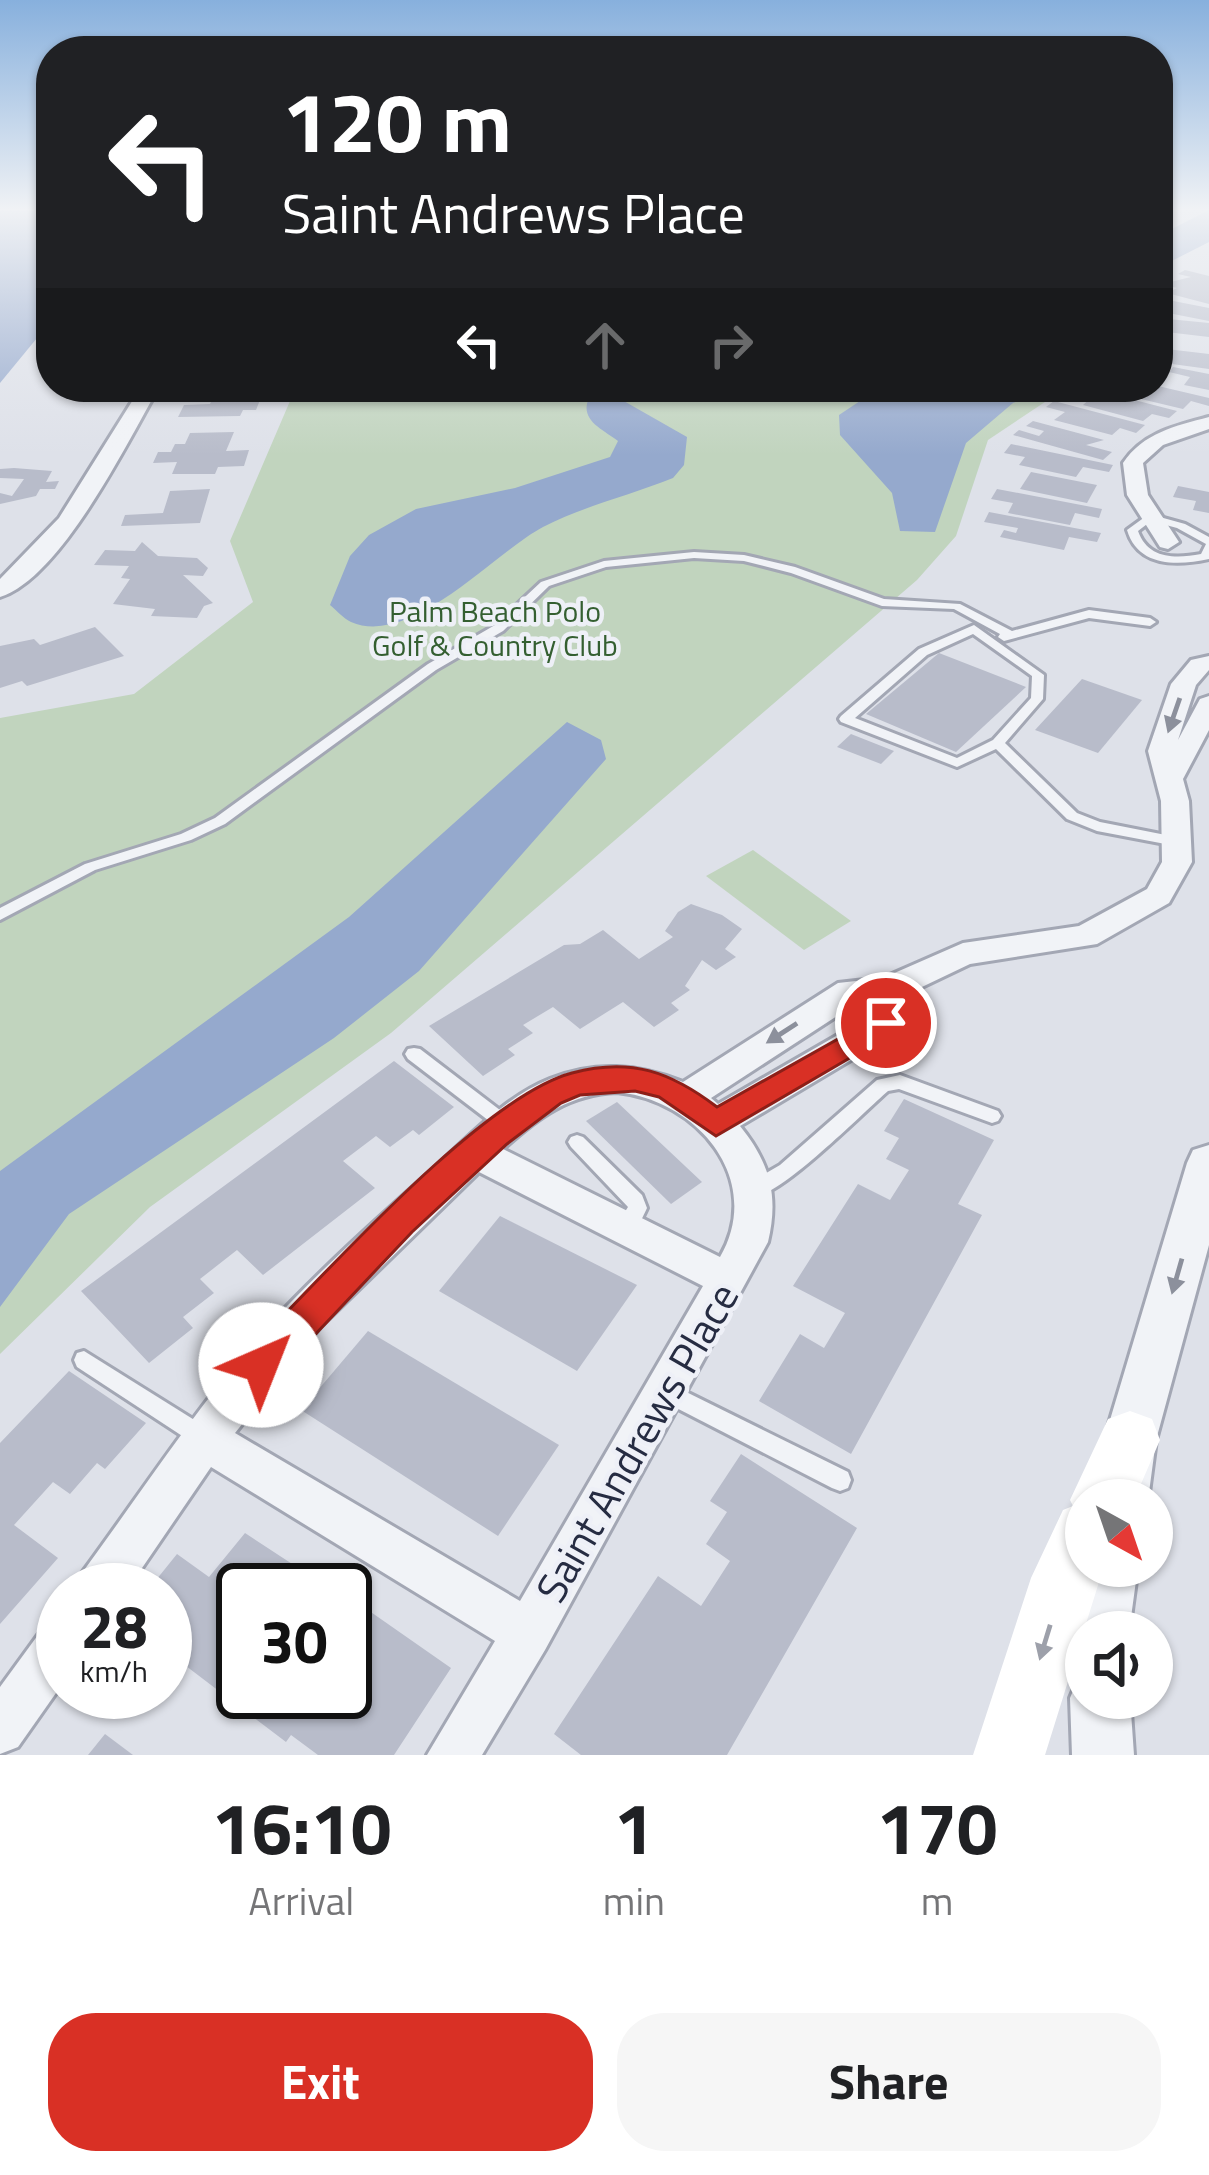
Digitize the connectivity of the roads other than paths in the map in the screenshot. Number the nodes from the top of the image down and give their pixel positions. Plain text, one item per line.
1 (141, 402) edge
2 (1209, 423) edge
3 (1149, 517) junction
4 (1168, 542) dead end
5 (1209, 545) edge
6 (0, 590) edge
7 (1150, 622) dead end
8 (1003, 638) junction
9 (1209, 663) edge
10 (1209, 704) edge
11 (998, 743) junction
12 (1169, 778) junction
13 (1176, 841) junction
14 (0, 915) edge
15 (414, 1054) dead end
16 (699, 1111) junction
17 (992, 1116) dead end
18 (507, 1125) junction
19 (578, 1142) dead end
20 (476, 1153) junction
21 (1209, 1163) edge
22 (758, 1187) junction
23 (623, 1229) junction
24 (729, 1280) junction
25 (84, 1360) dead end
26 (664, 1392) junction
27 (206, 1440) junction
28 (1130, 1440) junction
29 (1112, 1479) edge
30 (1124, 1479) edge
31 (840, 1480) dead end
32 (118, 1563) edge
33 (1065, 1576) edge
34 (528, 1633) junction
35 (36, 1678) edge
36 (1101, 1719) edge
37 (0, 1729) edge
38 (453, 1755) edge
39 (1010, 1755) edge
40 (1103, 1755) edge

1 - 6 street
2 - 3 street
3 - 4 street
3 - 5 lane
3 - 5 lane
7 - 8 lane
8 - 11 lane
8 - 11 lane
8 - 14 lane
9 -> 12 street
10 - 12 street
11 - 13 lane
12 - 13 street
13 - 16 street
15 - 18 lane
16 - 18 street
16 - 22 street
17 - 22 lane
18 - 20 street
19 - 23 lane
20 - 23 street
20 - 27 street
21 -> 28 street
22 - 24 street, Saint Andrews Place
23 - 24 street
24 - 26 street, Saint Andrews Place
25 - 27 lane
26 - 31 lane
26 - 34 street, Saint Andrews Place
27 - 32 street
27 - 34 street
28 - 29 main road
28 - 30 street
33 -> 39 main road
34 - 38 street, Saint Andrews Place
35 - 37 street
36 - 40 street

